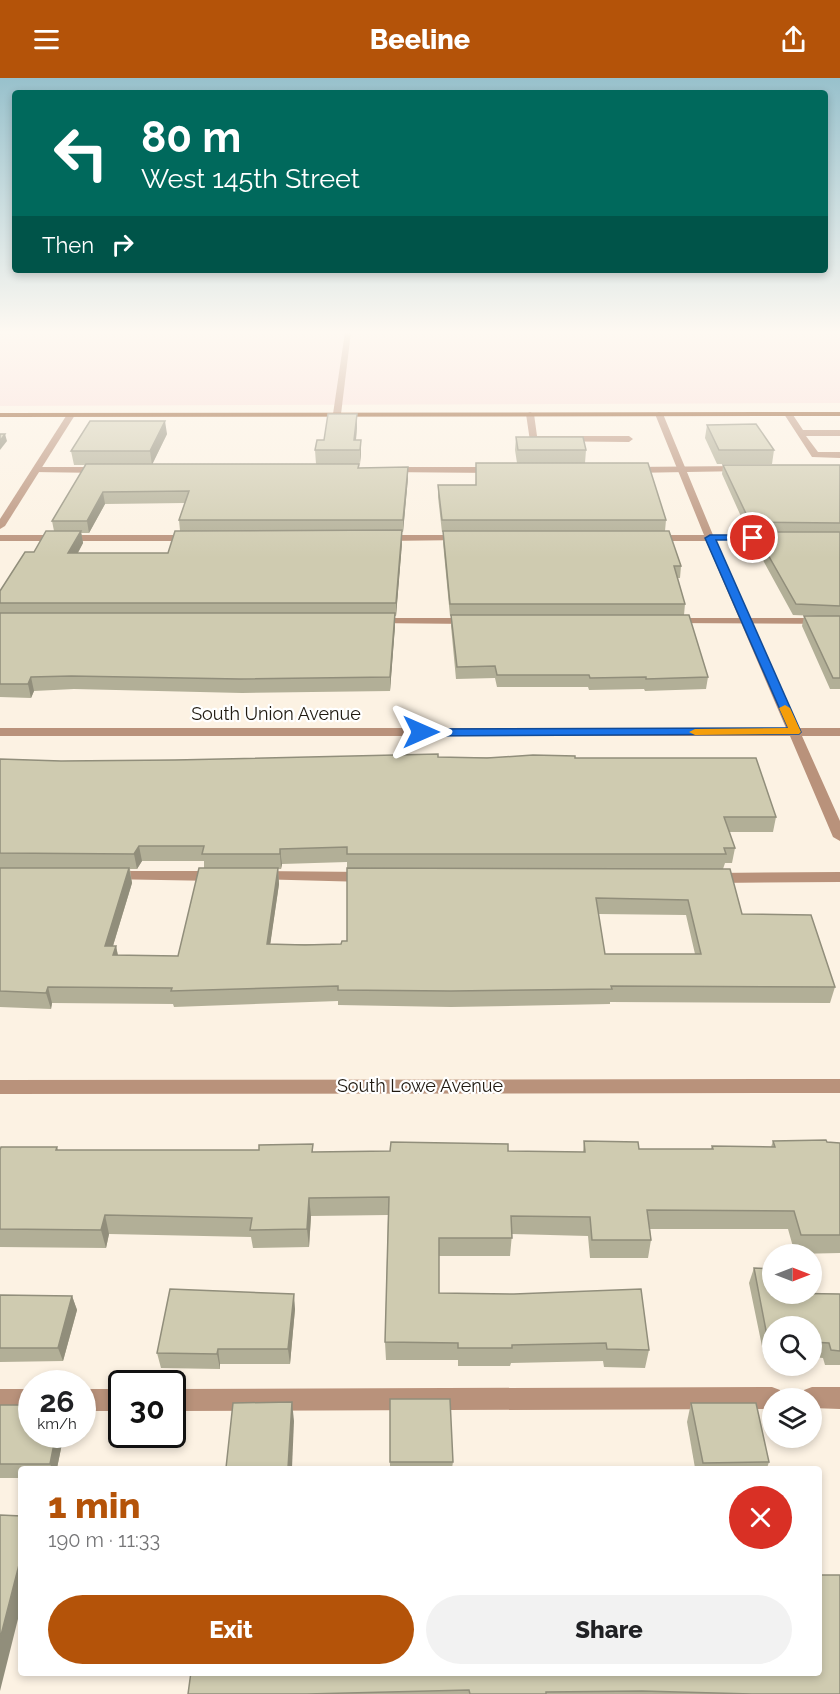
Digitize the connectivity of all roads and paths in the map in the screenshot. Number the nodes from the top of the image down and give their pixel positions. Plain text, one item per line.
1 (339, 407) edge
2 (338, 414) junction
3 (530, 414) junction
4 (659, 414) junction
5 (788, 414) junction
6 (840, 414) edge
7 (0, 415) edge
8 (71, 415) junction
9 (801, 433) junction
10 (840, 433) edge
11 (629, 439) dead end
12 (840, 455) edge
13 (682, 469) junction
14 (748, 469) edge
15 (36, 470) junction
16 (109, 470) edge
17 (372, 470) edge
18 (501, 470) edge
19 (619, 470) edge
20 (0, 526) edge
21 (781, 537) edge
22 (0, 538) edge
23 (201, 538) edge
24 (379, 538) edge
25 (473, 538) edge
26 (639, 538) edge
27 (710, 538) junction
28 (367, 621) edge
29 (486, 621) edge
30 (664, 621) edge
31 (747, 621) junction
32 (840, 621) edge
33 (0, 732) edge
34 (795, 732) junction
35 (840, 732) edge
36 (840, 837) edge
37 (101, 876) edge
38 (385, 877) edge
39 (840, 877) edge
40 (704, 878) edge
41 (840, 1086) edge
42 (0, 1087) edge
43 (762, 1398) edge
44 (822, 1398) edge
45 (840, 1398) edge
46 (0, 1400) edge
47 (18, 1400) edge
48 (186, 1400) edge

1 - 2 street
2 - 3 main road
2 - 8 main road
3 - 4 main road
3 - 11 street
4 - 5 main road
4 - 13 street
5 - 6 main road
5 - 9 street
7 - 8 main road
8 - 15 street
9 - 10 street
9 - 12 street
13 - 14 street
13 - 19 street
13 - 27 street
15 - 16 street
15 - 20 street
17 - 18 street
21 - 27 street
22 - 23 street
24 - 25 street
26 - 27 street
27 - 31 street
28 - 29 street
30 - 31 street
31 - 32 street
31 - 34 street
33 - 34 street, South Union Avenue
34 - 35 street, South Union Avenue
34 - 36 street
37 - 38 street
39 - 40 street
41 - 42 street, South Lowe Avenue
43 - 48 street
44 - 45 street
46 - 47 street

